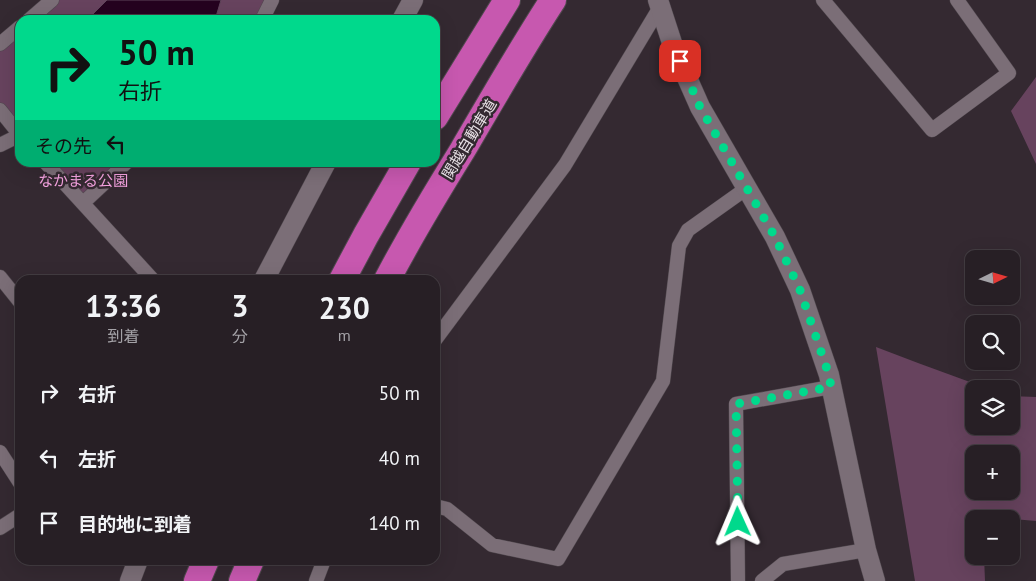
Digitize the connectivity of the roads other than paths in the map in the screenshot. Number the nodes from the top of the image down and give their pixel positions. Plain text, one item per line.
1 (52, 0) edge
2 (272, 0) edge
3 (413, 0) edge
4 (507, 0) edge
5 (553, 0) edge
6 (823, 0) edge
7 (957, 0) edge
8 (658, 4) edge
9 (35, 15) edge
10 (264, 15) edge
11 (405, 15) edge
12 (15, 31) edge
13 (0, 44) edge
14 (440, 109) edge
15 (0, 110) edge
16 (15, 129) edge
17 (15, 138) edge
18 (0, 145) edge
19 (50, 167) edge
20 (122, 167) edge
21 (323, 167) edge
22 (405, 167) edge
23 (747, 188) junction
24 (83, 203) junction
25 (148, 275) edge
26 (267, 275) edge
27 (345, 275) edge
28 (390, 275) edge
29 (0, 277) edge
30 (15, 296) edge
31 (440, 333) edge
32 (831, 387) junction
33 (0, 452) edge
34 (15, 475) edge
35 (440, 507) edge
36 (15, 518) edge
37 (0, 528) edge
38 (866, 550) junction
39 (136, 565) edge
40 (204, 565) edge
41 (249, 565) edge
42 (322, 565) edge
43 (130, 581) edge
44 (197, 581) edge
45 (242, 581) edge
46 (316, 581) edge
47 (738, 581) edge
48 (762, 581) edge
49 (875, 581) edge

1 - 9 street
2 - 10 street
3 - 11 street
4 - 14 highway
5 - 28 highway, 関越自動車道
6 - 7 street
8 - 23 street
8 - 31 street
12 - 13 street
15 - 16 street
17 - 18 street
19 - 24 street
20 - 24 street
21 - 26 street
22 - 27 highway
23 - 32 street
23 - 35 street
24 - 25 street
29 - 30 street
32 - 38 street
32 - 47 street
33 - 34 street
36 - 37 street
38 - 48 street
38 - 49 street
39 - 43 street
40 - 44 highway
41 - 45 highway
42 - 46 street

